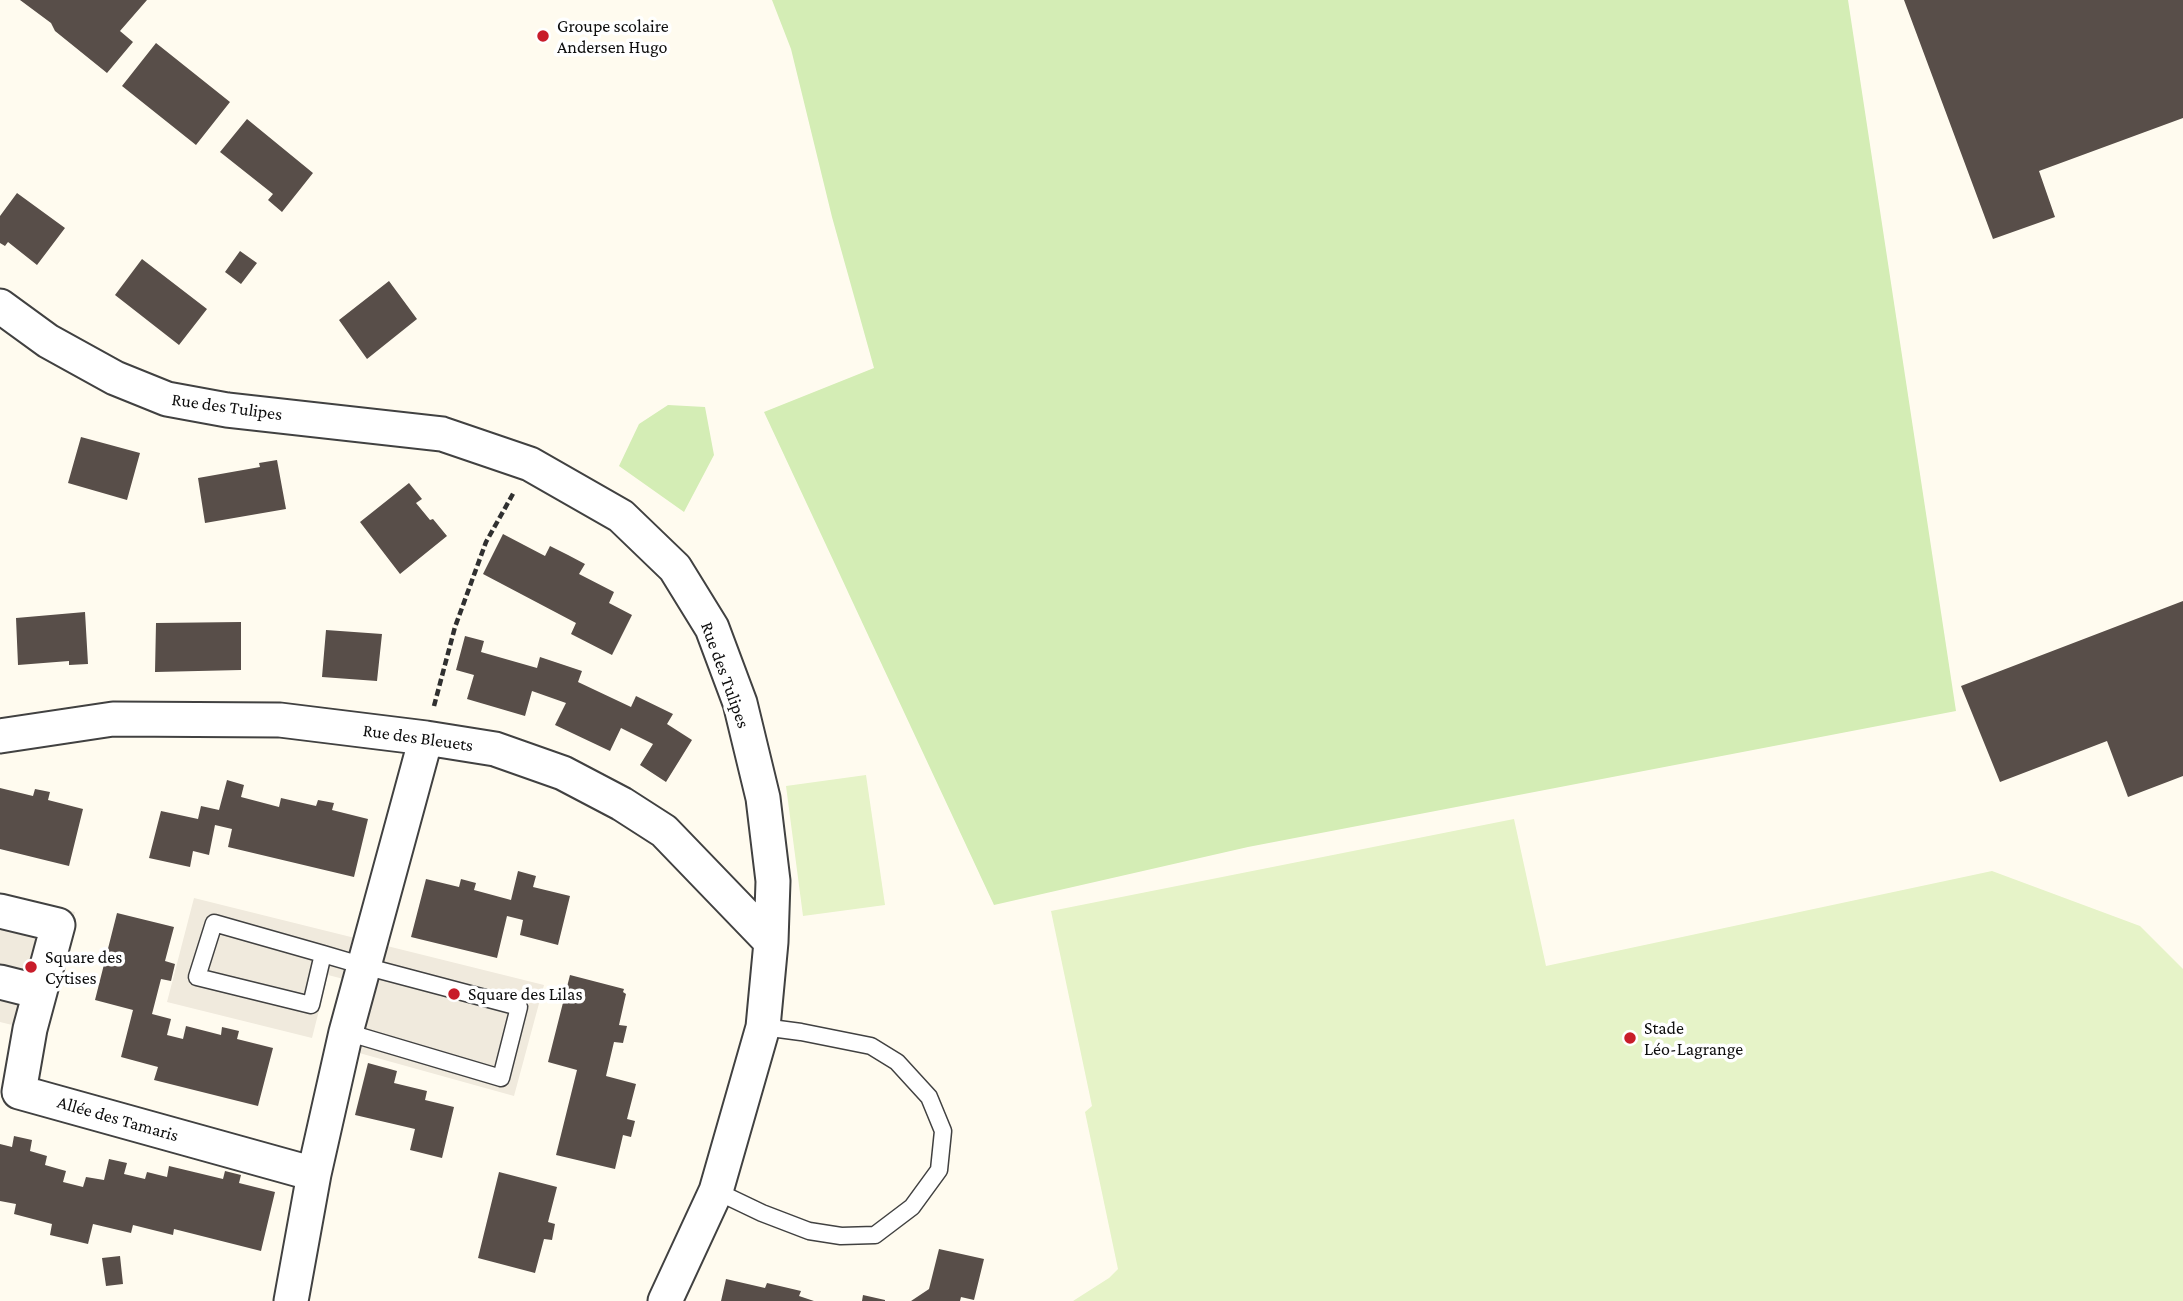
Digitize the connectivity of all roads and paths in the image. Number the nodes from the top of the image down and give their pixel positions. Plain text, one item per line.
1 (0, 306) edge
2 (530, 464) junction
3 (0, 736) edge
4 (426, 738) junction
5 (0, 911) edge
6 (771, 942) junction
7 (323, 954) junction
8 (364, 966) junction
9 (0, 982) edge
10 (40, 992) junction
11 (763, 1027) junction
12 (346, 1032) junction
13 (314, 1174) junction
14 (716, 1191) junction
15 (291, 1301) edge
16 (665, 1301) edge

1 - 2 street, Rue des Tulipes
2 - 4 path
2 - 6 street, Rue des Tulipes
3 - 4 street, Rue des Bleuets
4 - 6 street, Rue des Bleuets
4 - 8 street
5 - 10 street, Allée des Tamaris
6 - 11 street, Rue des Tulipes
7 - 7 lane
7 - 8 lane
8 - 12 street
8 - 12 lane
9 - 10 street
10 - 13 street, Allée des Tamaris
11 - 14 street, Rue des Tulipes
11 - 14 lane
12 - 13 street
13 - 15 street
14 - 16 street, Rue des Tulipes

